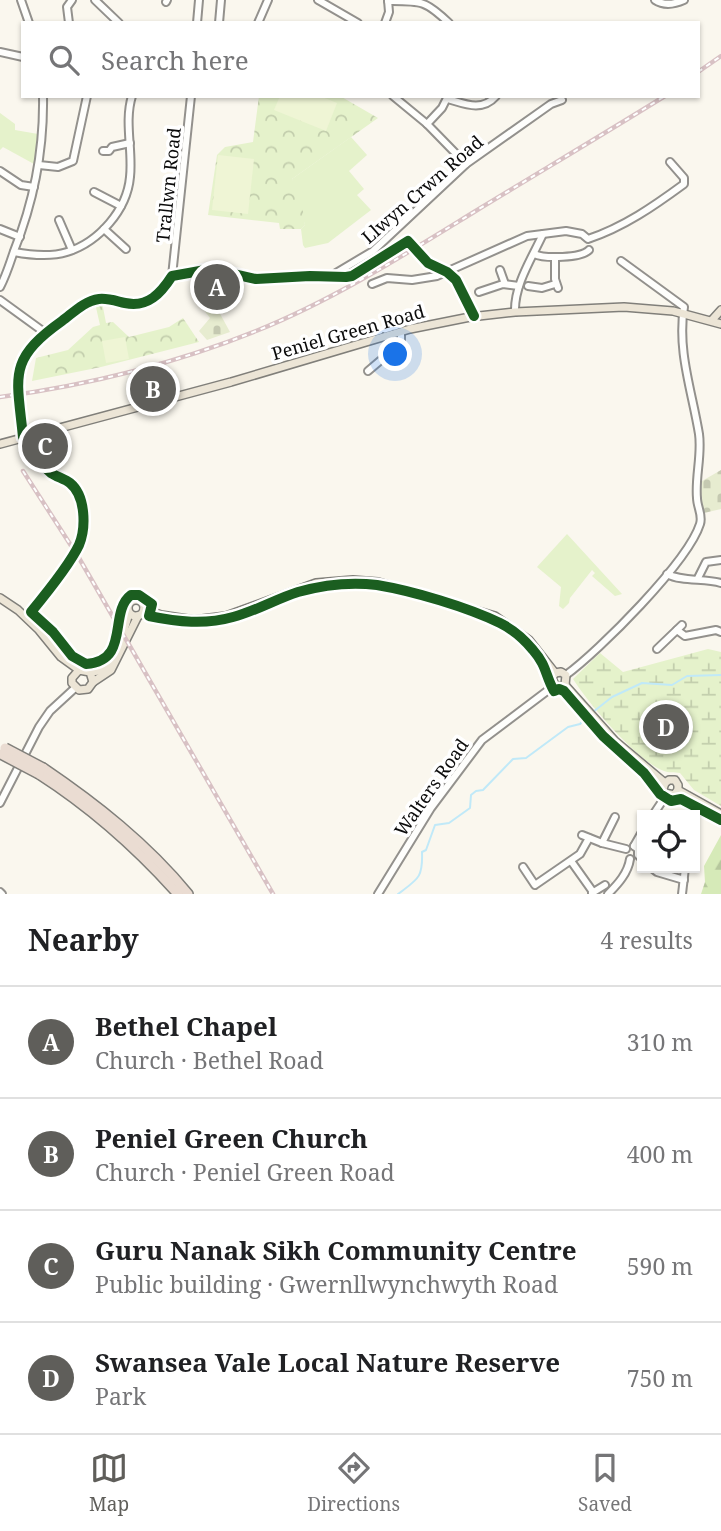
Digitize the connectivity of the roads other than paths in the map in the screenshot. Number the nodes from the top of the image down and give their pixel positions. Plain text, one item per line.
1 (21, 0) edge
2 (72, 0) edge
3 (199, 0) edge
4 (221, 0) edge
5 (268, 0) edge
6 (318, 0) edge
7 (655, 0) edge
8 (684, 0) edge
9 (99, 1) edge
10 (388, 1) edge
11 (28, 21) edge
12 (68, 21) edge
13 (116, 21) edge
14 (197, 21) edge
15 (219, 21) edge
16 (259, 21) edge
17 (355, 21) edge
18 (386, 21) edge
19 (447, 21) edge
20 (0, 52) edge
21 (21, 57) edge
22 (43, 98) edge
23 (87, 98) edge
24 (132, 98) edge
25 (191, 98) edge
26 (395, 98) edge
27 (447, 98) edge
28 (451, 98) edge
29 (494, 98) edge
30 (562, 100) dead end
31 (427, 124) junction
32 (130, 143) junction
33 (103, 151) dead end
34 (670, 162) dead end
35 (467, 164) junction
36 (39, 166) junction
37 (0, 171) edge
38 (34, 187) junction
39 (94, 192) dead end
40 (121, 206) junction
41 (59, 220) dead end
42 (0, 229) edge
43 (104, 229) junction
44 (543, 234) junction
45 (20, 237) junction
46 (127, 249) dead end
47 (72, 250) junction
48 (589, 250) dead end
49 (373, 251) junction
50 (14, 252) junction
51 (534, 254) junction
52 (555, 257) junction
53 (379, 258) junction
54 (621, 261) dead end
55 (500, 270) dead end
56 (447, 272) junction
57 (173, 276) junction
58 (335, 276) junction
59 (372, 284) dead end
60 (505, 284) junction
61 (0, 286) edge
62 (519, 286) junction
63 (528, 286) dead end
64 (0, 300) edge
65 (488, 301) dead end
66 (721, 311) edge
67 (515, 312) junction
68 (683, 314) junction
69 (474, 316) junction
70 (712, 320) junction
71 (721, 324) edge
72 (44, 332) junction
73 (401, 332) junction
74 (368, 370) dead end
75 (26, 436) junction
76 (0, 444) edge
77 (721, 561) edge
78 (667, 574) junction
79 (698, 578) junction
80 (721, 583) edge
81 (0, 598) edge
82 (33, 610) dead end
83 (129, 613) junction
84 (141, 613) junction
85 (721, 632) edge
86 (657, 649) dead end
87 (79, 670) junction
88 (90, 672) junction
89 (555, 674) junction
90 (566, 676) junction
91 (93, 682) junction
92 (555, 685) junction
93 (565, 685) junction
94 (75, 688) junction
95 (2, 750) edge
96 (41, 771) junction
97 (665, 783) junction
98 (678, 790) junction
99 (667, 794) junction
100 (0, 803) edge
101 (656, 810) edge
102 (721, 814) edge
103 (615, 817) dead end
104 (637, 841) edge
105 (602, 844) junction
106 (634, 846) junction
107 (637, 848) edge
108 (626, 849) junction
109 (637, 858) edge
110 (629, 859) junction
111 (571, 861) junction
112 (523, 867) dead end
113 (657, 873) edge
114 (685, 873) edge
115 (684, 880) junction
116 (535, 885) junction
117 (605, 885) dead end
118 (592, 893) edge
119 (178, 894) edge
120 (188, 894) edge
121 (378, 894) edge
122 (540, 894) edge
123 (608, 894) edge
124 (682, 894) edge

1 - 11 street
2 - 12 street
3 - 14 street
4 - 15 street
5 - 16 street
6 - 17 street
7 - 8 street
9 - 13 street
10 - 18 street
10 - 19 street
20 - 21 street
22 - 36 street
23 - 36 street
24 - 32 street
25 - 57 street, Trallwn Road
26 - 31 street
27 - 31 street
28 - 29 street
30 - 35 street, Llwyn Crwn Road
31 - 35 street
32 - 33 street
32 - 40 street
34 - 44 street
35 - 49 street, Llwyn Crwn Road
36 - 38 street
37 - 38 street
38 - 45 street
39 - 40 street
40 - 43 street
41 - 47 street
42 - 45 street
43 - 46 street
43 - 47 street
44 - 51 street
44 - 56 street
45 - 50 street
47 - 50 street
48 - 52 street
49 - 53 street
49 - 58 street, Llwyn Crwn Road
50 - 61 street
51 - 52 street
51 - 62 street
52 - 63 street
53 - 56 street
53 - 58 street
54 - 68 street
55 - 60 street
56 - 59 street
56 - 69 street
57 - 58 street
57 - 72 street
60 - 62 street
60 - 65 street
62 - 67 street
64 - 72 street
66 - 70 main road
67 - 68 main road, Peniel Green Road
67 - 69 main road, Peniel Green Road
68 - 70 main road, Peniel Green Road
68 - 78 street
69 - 73 main road, Peniel Green Road
70 - 71 main road, Peniel Green Road
72 - 75 street, bridge
73 - 74 street
73 - 75 main road, Peniel Green Road
75 - 76 main road, Peniel Green Road
75 - 82 street, bridge
77 - 79 street
78 - 79 street
78 - 90 street
79 - 80 street
81 - 87 main road
83 - 84 main road
83 - 84 main road
83 - 88 main road
84 - 89 main road
84 - 91 main road
85 - 86 street
87 - 88 main road
87 - 94 main road
88 - 91 main road
89 - 90 main road
89 - 92 main road
90 - 93 main road
91 - 94 main road
92 - 93 main road
92 - 121 street, Walters Road
93 - 97 main road
94 - 100 street
95 - 96 highway, bridge
96 - 119 highway
96 - 120 highway
97 - 98 main road
97 - 99 main road
98 - 99 main road
98 - 102 main road
99 - 101 street
103 - 105 street
104 - 106 street
105 - 108 street
105 - 111 street
106 - 107 street
106 - 108 street
108 - 110 street
109 - 110 street
110 - 123 street
111 - 116 street
111 - 118 street
112 - 116 street
113 - 115 street
114 - 115 street
115 - 124 street
116 - 122 street
117 - 118 street

